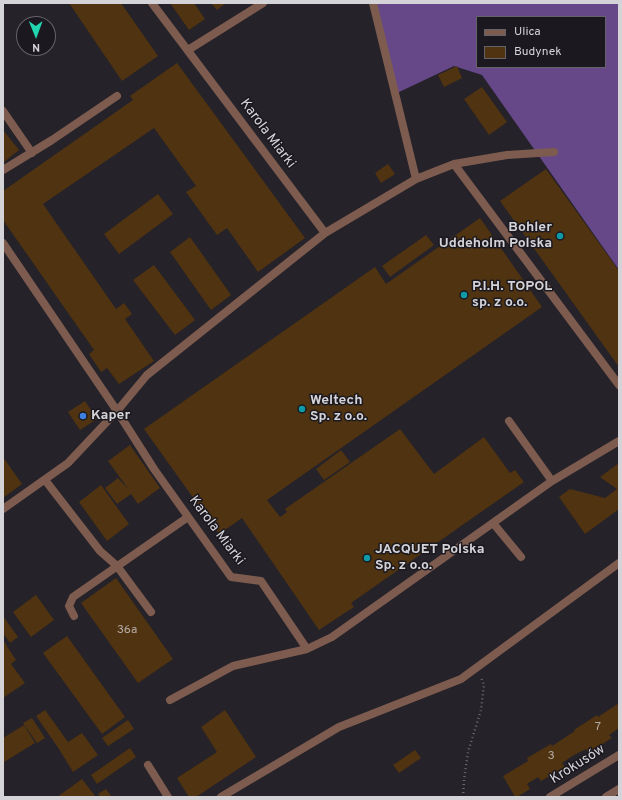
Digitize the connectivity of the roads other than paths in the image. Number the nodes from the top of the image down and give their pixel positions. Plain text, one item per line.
1 (152, 3) edge
2 (263, 3) edge
3 (373, 3) edge
4 (188, 50) junction
5 (117, 96) dead end
6 (3, 111) edge
7 (554, 152) dead end
8 (32, 153) junction
9 (454, 164) junction
10 (3, 170) edge
11 (416, 179) junction
12 (325, 233) junction
13 (3, 243) edge
14 (619, 385) edge
15 (118, 411) junction
16 (509, 421) dead end
17 (619, 441) edge
18 (45, 480) junction
19 (552, 481) junction
20 (3, 509) edge
21 (188, 517) junction
22 (493, 523) junction
23 (521, 557) dead end
24 (619, 563) edge
25 (117, 566) junction
26 (152, 612) dead end
27 (74, 616) dead end
28 (307, 649) junction
29 (170, 700) dead end
30 (619, 754) edge
31 (148, 765) dead end
32 (619, 789) edge
33 (168, 797) edge
34 (222, 797) edge
35 (550, 797) edge
36 (606, 797) edge

1 - 4 street, Karola Miarki
2 - 4 street
3 - 11 street
4 - 12 street, Karola Miarki
5 - 8 street
6 - 8 street
7 - 9 street
8 - 10 street
9 - 11 street
9 - 14 street
11 - 12 street
12 - 15 street
13 - 15 street, Karola Miarki
15 - 18 street
15 - 21 street, Karola Miarki
16 - 19 street
17 - 19 street
18 - 20 street
18 - 25 street
19 - 22 street
21 - 25 street
21 - 28 street, Karola Miarki
22 - 23 street
22 - 28 street
24 - 34 street
25 - 26 street
25 - 27 street
28 - 29 street
30 - 35 street, Krokusów
31 - 33 street
32 - 36 street

